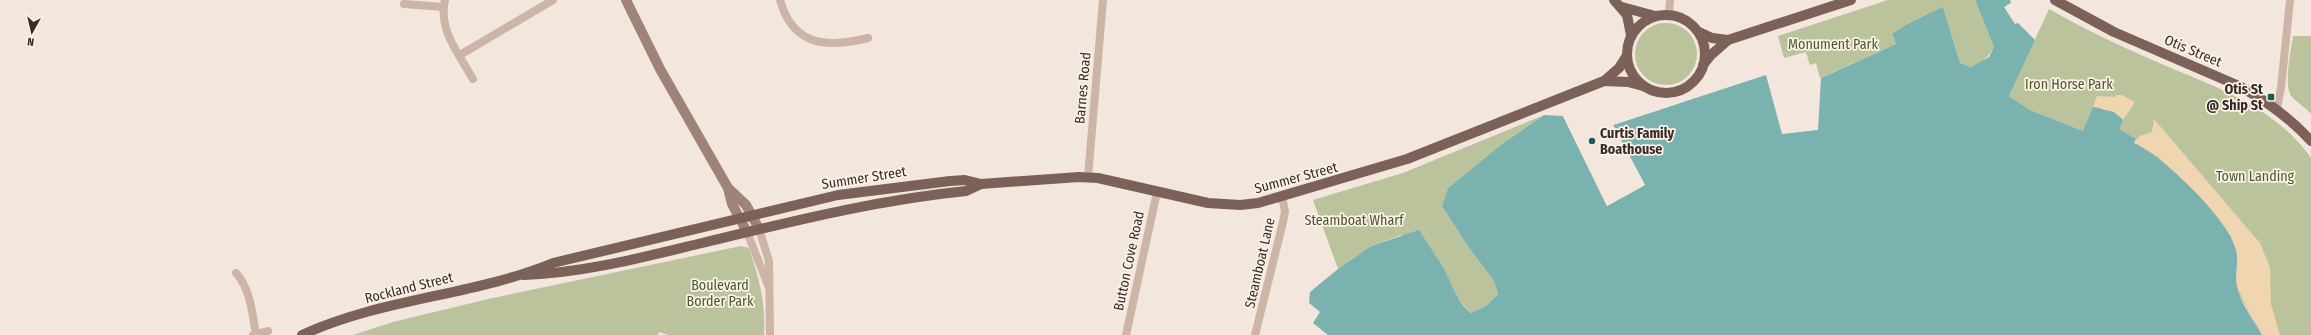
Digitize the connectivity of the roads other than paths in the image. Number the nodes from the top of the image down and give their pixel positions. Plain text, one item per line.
1 (553, 0) edge
2 (626, 0) edge
3 (780, 0) edge
4 (1103, 0) edge
5 (1670, 0) edge
6 (1851, 0) edge
7 (2055, 0) edge
8 (2290, 0) edge
9 (1618, 3) edge
10 (404, 4) dead end
11 (444, 4) edge
12 (1669, 14) junction
13 (1655, 16) junction
14 (1698, 32) junction
15 (1631, 35) junction
16 (868, 38) dead end
17 (1728, 40) junction
18 (460, 55) junction
19 (1626, 57) junction
20 (1703, 65) junction
21 (473, 79) dead end
22 (1604, 81) junction
23 (1643, 86) junction
24 (2277, 108) junction
25 (2311, 141) edge
26 (1088, 177) junction
27 (981, 184) junction
28 (728, 188) junction
29 (1157, 192) junction
30 (1282, 197) junction
31 (752, 215) junction
32 (740, 218) junction
33 (759, 229) junction
34 (747, 232) junction
35 (236, 273) dead end
36 (524, 275) junction
37 (769, 288) junction
38 (268, 331) dead end
39 (254, 335) edge
40 (302, 335) edge
41 (770, 335) edge
42 (1126, 335) edge
43 (1255, 335) edge

1 - 18 street
2 - 28 street
3 - 16 street
4 - 26 street, Barnes Road
5 - 12 street
6 - 17 main road
7 - 24 main road, Otis Street
8 - 24 street
9 - 13 main road
9 - 15 main road
10 - 11 street
11 - 18 street
12 - 13 main road
12 - 14 main road
13 - 15 main road
14 - 17 main road
14 - 20 main road
15 - 19 main road
17 - 20 main road
18 - 21 street
19 - 22 main road, Summer Street
19 - 23 main road
20 - 23 main road
22 - 23 main road, Summer Street
22 - 30 main road, Summer Street
24 - 25 main road, Otis Street
26 - 27 main road, Summer Street
26 - 29 main road, Summer Street
27 - 31 main road, Summer Street
27 - 33 main road, Summer Street
28 - 31 street
28 - 32 street
29 - 30 main road, Summer Street
29 - 42 street, Button Cove Road
30 - 43 street, Steamboat Lane
31 - 32 main road, Summer Street
31 - 33 street
32 - 34 street
32 - 36 main road, Rockland Street
33 - 34 main road, Summer Street
33 - 37 street
34 - 36 main road, Rockland Street
34 - 37 street
35 - 39 street
36 - 40 main road, Rockland Street
37 - 41 street
38 - 39 street

